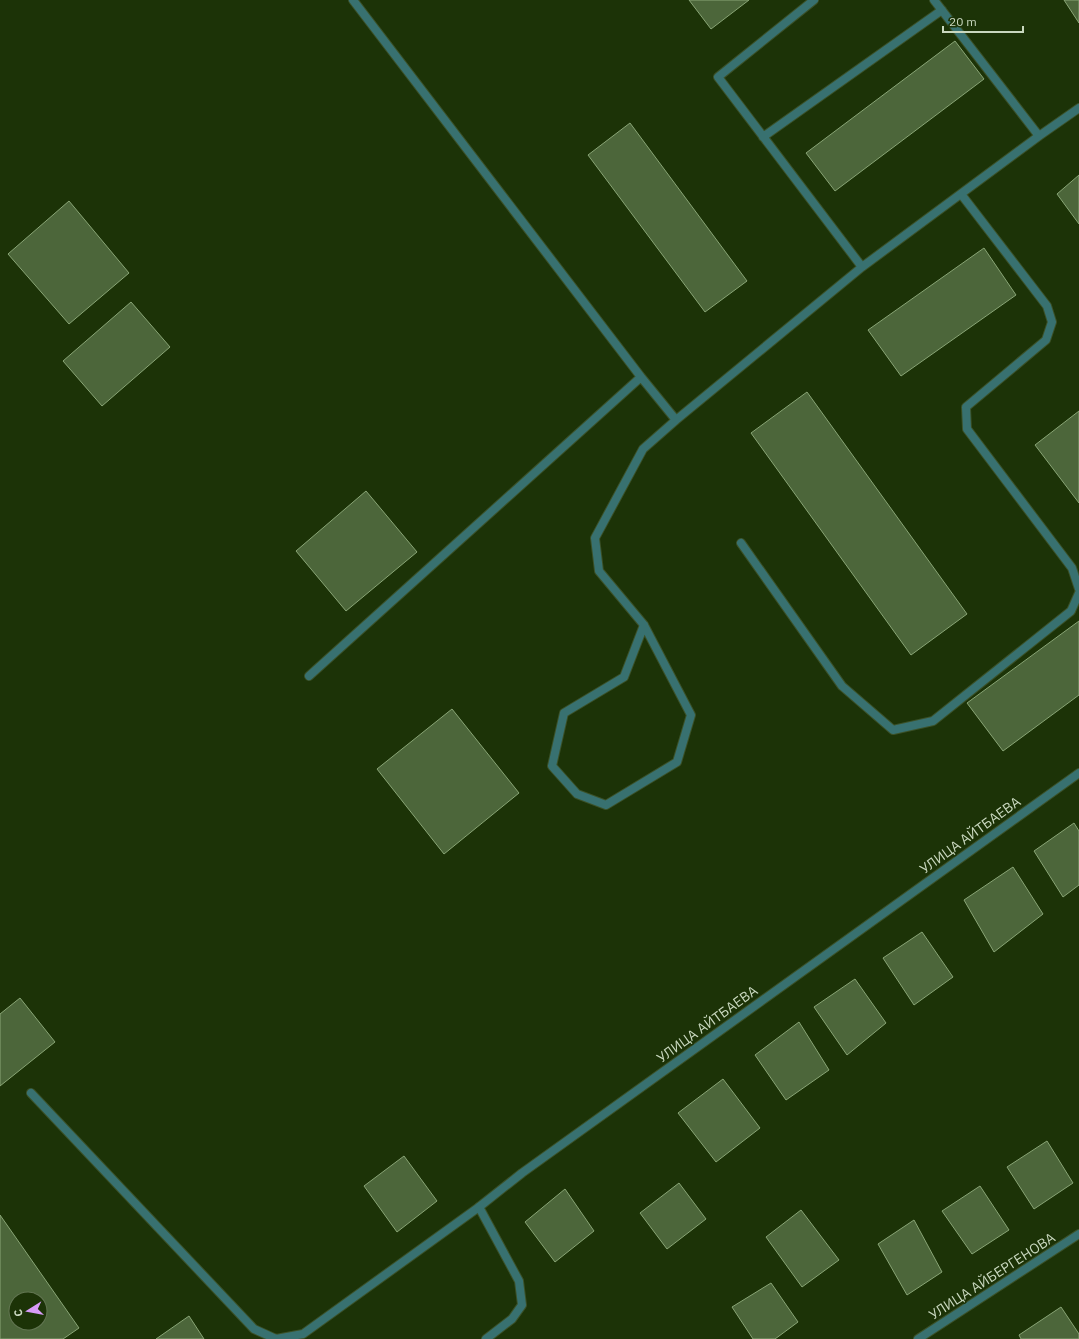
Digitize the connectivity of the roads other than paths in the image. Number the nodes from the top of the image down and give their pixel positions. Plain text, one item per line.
1 (353, 0) edge
2 (814, 0) edge
3 (934, 0) edge
4 (942, 10) junction
5 (1079, 108) edge
6 (1039, 136) junction
7 (763, 137) junction
8 (961, 194) junction
9 (862, 267) junction
10 (641, 377) junction
11 (676, 420) junction
12 (741, 543) dead end
13 (1079, 589) edge
14 (1079, 594) edge
15 (644, 625) junction
16 (309, 676) dead end
17 (1079, 773) edge
18 (31, 1093) dead end
19 (480, 1207) junction
20 (1079, 1234) edge
21 (486, 1339) edge
22 (918, 1339) edge

1 - 10 street
2 - 7 street
3 - 4 street
4 - 6 street
4 - 7 street
5 - 6 street
6 - 8 street
7 - 9 street
8 - 9 street
8 - 13 street
9 - 11 street
10 - 11 street
10 - 16 street
11 - 15 street
12 - 14 street
15 - 15 street
17 - 19 street, УЛИЦА АЙТБАЕВА
18 - 19 street, УЛИЦА АЙТБАЕВА
19 - 21 street
20 - 22 street, УЛИЦА АЙБЕРГЕНОВА

